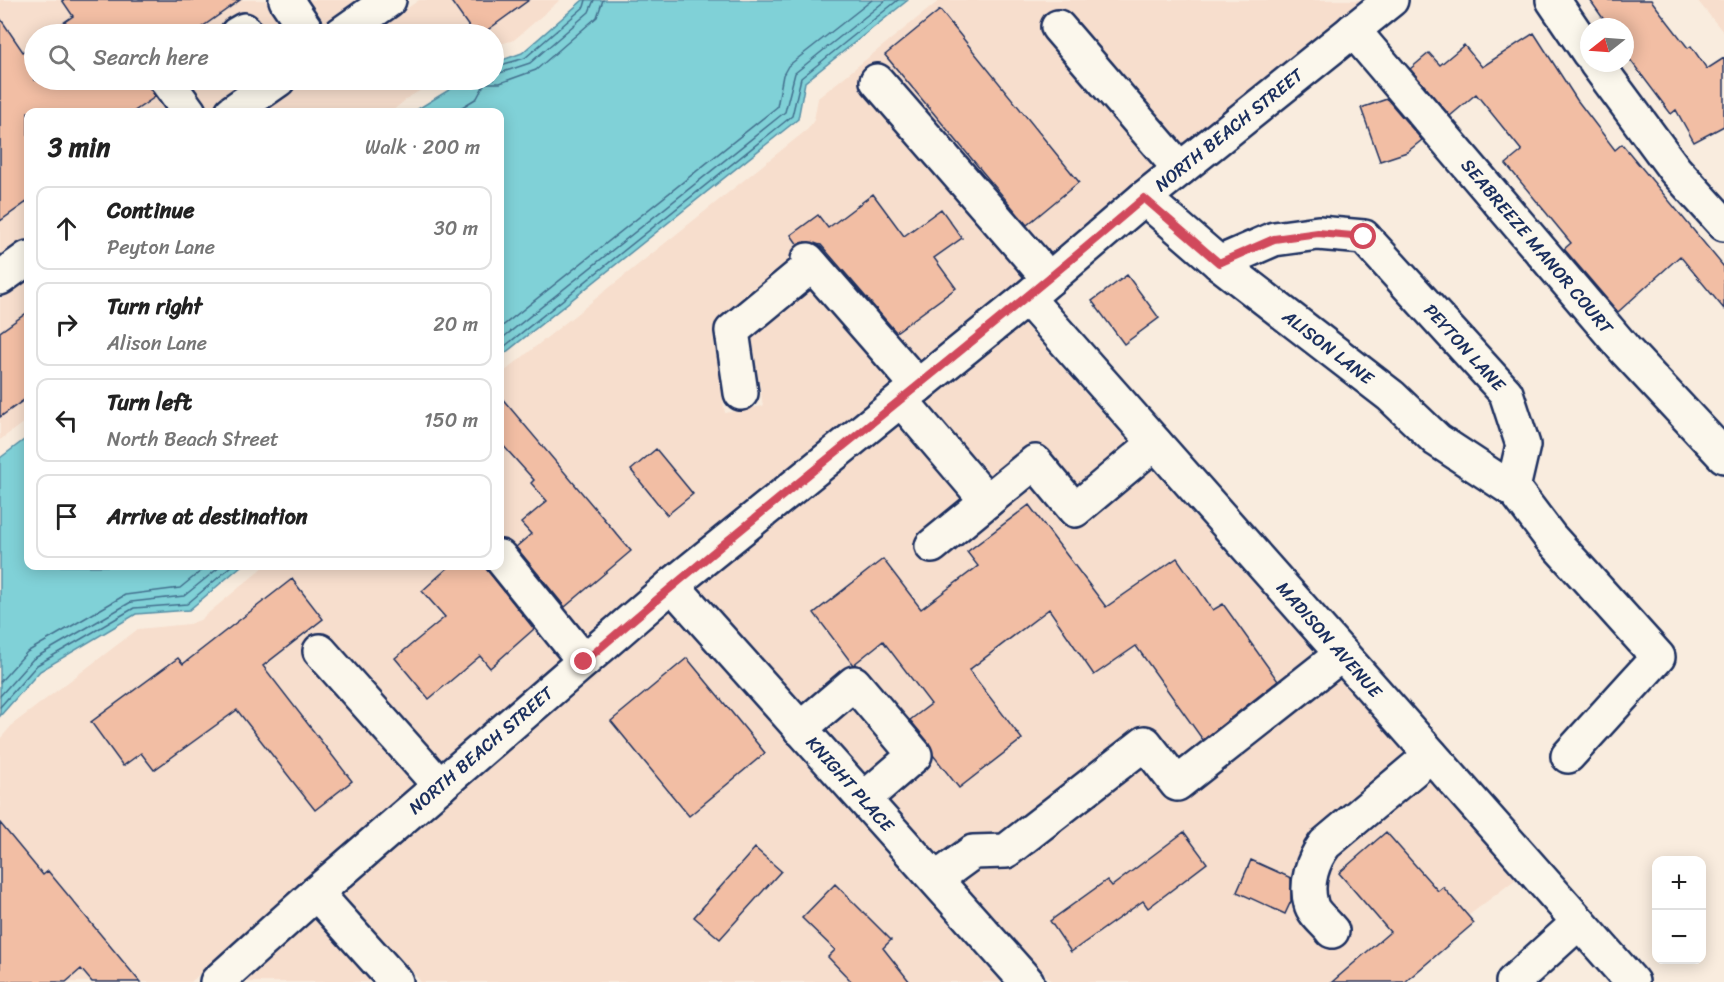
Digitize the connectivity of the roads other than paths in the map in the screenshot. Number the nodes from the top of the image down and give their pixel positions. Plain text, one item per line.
1 (286, 0) edge
2 (1553, 0) edge
3 (1380, 3) edge
4 (372, 5) edge
5 (302, 24) edge
6 (352, 24) edge
7 (1058, 27) dead end
8 (1353, 30) junction
9 (1580, 40) edge
10 (1603, 72) edge
11 (877, 81) dead end
12 (173, 90) edge
13 (186, 108) edge
14 (1180, 169) junction
15 (1144, 198) junction
16 (1724, 224) edge
17 (24, 261) edge
18 (1219, 263) junction
19 (0, 278) edge
20 (1038, 289) junction
21 (741, 393) dead end
22 (910, 393) junction
23 (1155, 443) junction
24 (1724, 456) edge
25 (1516, 492) junction
26 (987, 501) junction
27 (932, 546) dead end
28 (504, 562) edge
29 (672, 585) junction
30 (320, 651) dead end
31 (1342, 654) junction
32 (584, 662) junction
33 (800, 729) junction
34 (1431, 755) junction
35 (1568, 756) dead end
36 (440, 786) junction
37 (864, 800) junction
38 (936, 879) junction
39 (316, 893) junction
40 (1579, 922) junction
41 (1332, 931) dead end
42 (217, 982) edge
43 (396, 982) edge
44 (1027, 982) edge
45 (1513, 982) edge
46 (1632, 982) edge

1 - 5 street
2 - 9 street
3 - 8 street, NORTH BEACH STREET
4 - 6 street
7 - 14 street
8 - 14 street, NORTH BEACH STREET
8 - 24 street, SEABREEZE MANOR COURT
10 - 16 street
11 - 20 street, MADISON AVENUE
12 - 13 street
14 - 15 street, NORTH BEACH STREET
15 - 18 street, ALISON LANE
15 - 20 street, NORTH BEACH STREET
17 - 19 street
18 - 25 street, ALISON LANE
18 - 25 street, PEYTON LANE
20 - 22 street, NORTH BEACH STREET
20 - 23 street, MADISON AVENUE
21 - 22 street
22 - 26 street
22 - 29 street, NORTH BEACH STREET
23 - 26 street
23 - 31 street, MADISON AVENUE
25 - 35 street
26 - 27 street
28 - 32 street
29 - 32 street, NORTH BEACH STREET
29 - 33 street, KNIGHT PLACE
30 - 36 street
31 - 34 street, MADISON AVENUE
31 - 38 street
32 - 36 street, NORTH BEACH STREET
33 - 37 street, KNIGHT PLACE
33 - 37 street
34 - 40 street, MADISON AVENUE
34 - 41 street
36 - 39 street, NORTH BEACH STREET
37 - 38 street, KNIGHT PLACE
38 - 44 street, KNIGHT PLACE
39 - 42 street, NORTH BEACH STREET
39 - 43 street
40 - 45 street
40 - 46 street, MADISON AVENUE

